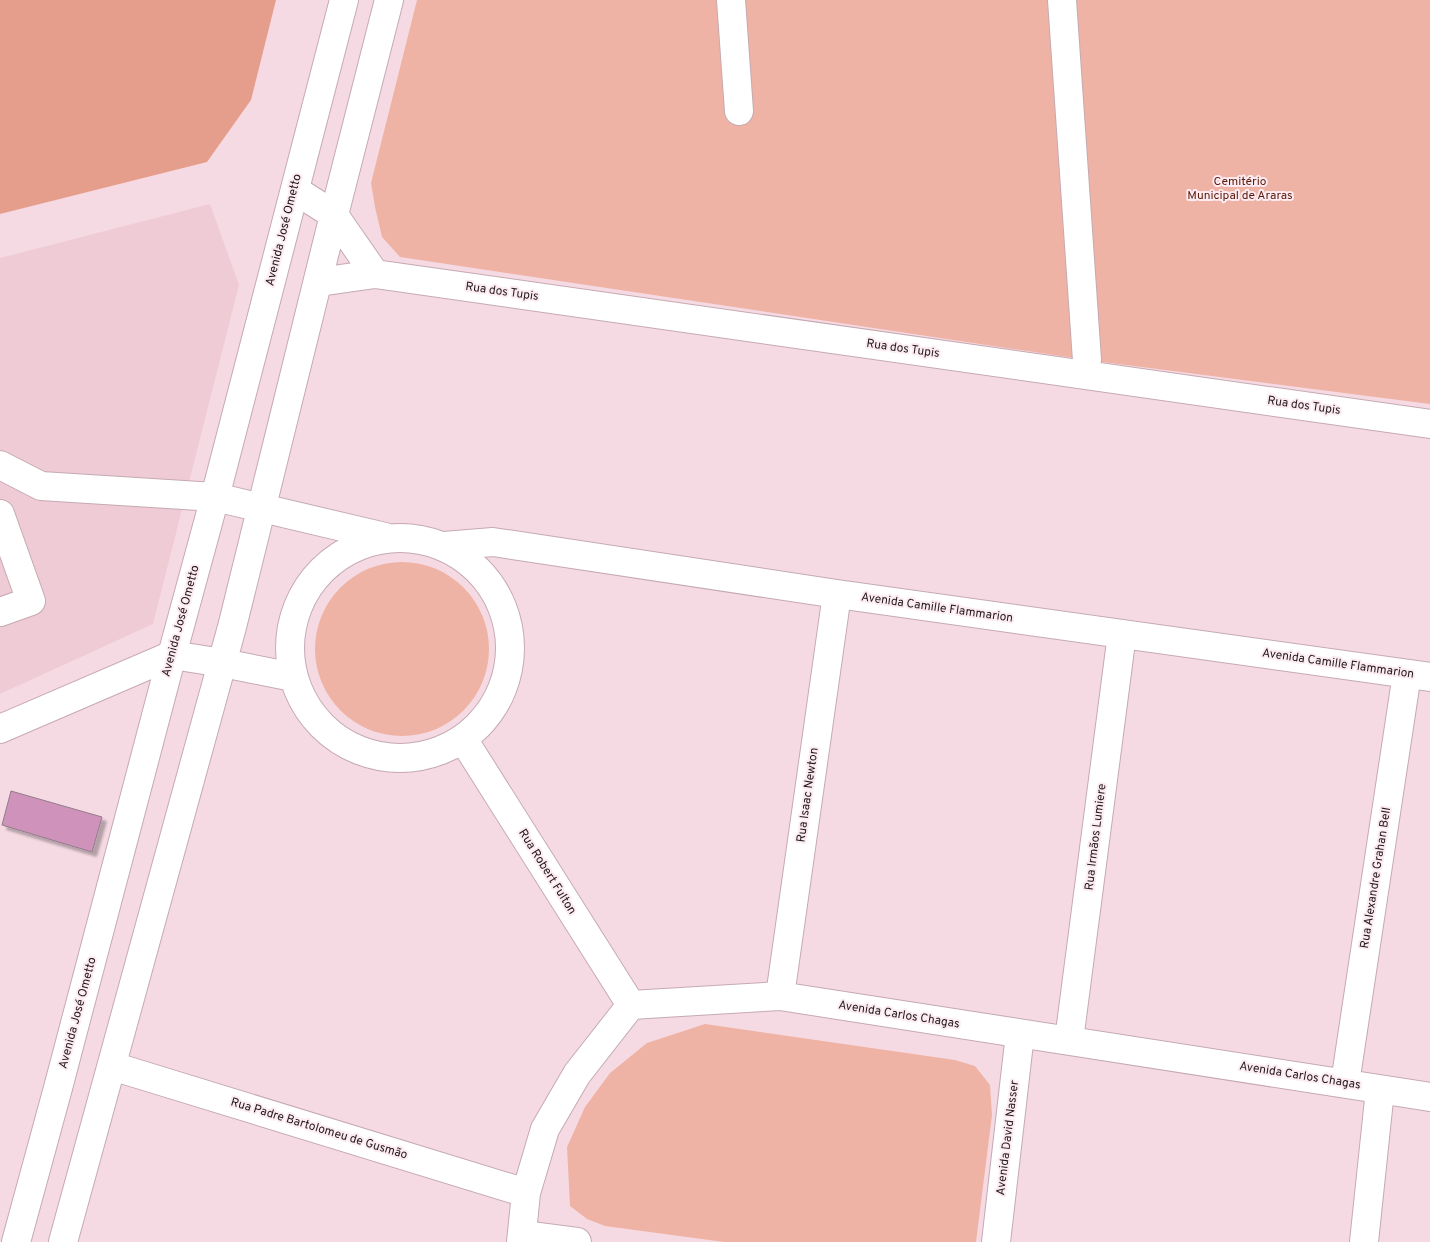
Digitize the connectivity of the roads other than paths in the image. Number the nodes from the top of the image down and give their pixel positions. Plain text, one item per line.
1 (344, 0) edge
2 (389, 0) edge
3 (732, 0) edge
4 (1062, 0) edge
5 (739, 111) dead end
6 (295, 190) junction
7 (334, 215) junction
8 (376, 274) junction
9 (318, 282) junction
10 (1087, 360) dead end
11 (1430, 424) edge
12 (0, 465) edge
13 (215, 497) junction
14 (262, 508) junction
15 (0, 514) edge
16 (386, 537) junction
17 (444, 546) junction
18 (837, 594) junction
19 (0, 612) edge
20 (1122, 634) junction
21 (172, 655) junction
22 (223, 663) junction
23 (1418, 675) edge
24 (293, 677) junction
25 (0, 729) edge
26 (463, 739) junction
27 (780, 996) junction
28 (631, 1005) junction
29 (1020, 1034) junction
30 (1069, 1040) junction
31 (112, 1066) junction
32 (1346, 1083) junction
33 (1380, 1090) junction
34 (1430, 1097) edge
35 (526, 1193) junction
36 (522, 1238) edge
37 (16, 1242) edge
38 (63, 1242) edge
39 (577, 1242) edge
40 (996, 1242) edge
41 (1364, 1242) edge

1 - 6 street, Avenida José Ometto
2 - 7 street
3 - 5 street
4 - 10 street
6 - 7 street
6 - 13 street, Avenida José Ometto
7 - 8 street
7 - 9 street
8 - 9 street, Rua dos Tupis
8 - 11 street, Rua dos Tupis
9 - 14 street
12 - 13 street
13 - 14 street
13 - 21 street, Avenida José Ometto
14 - 16 street
14 - 22 street
15 - 19 street
16 - 17 street
16 - 24 street
17 - 18 street, Avenida Camille Flammarion
17 - 26 street
18 - 20 street, Avenida Camille Flammarion
18 - 27 street, Rua Isaac Newton
20 - 23 street, Avenida Camille Flammarion
20 - 30 street, Rua Irmãos Lumiere
21 - 22 street
21 - 25 street
21 - 37 street, Avenida José Ometto
22 - 24 street
22 - 31 street
23 - 32 street, Rua Alexandre Grahan Bell
24 - 26 street
26 - 28 street, Rua Robert Fulton
27 - 28 street, Avenida Carlos Chagas
27 - 29 street, Avenida Carlos Chagas
28 - 35 street
29 - 30 street, Avenida Carlos Chagas
29 - 40 street, Avenida David Nasser
30 - 32 street, Avenida Carlos Chagas
31 - 35 street, Rua Padre Bartolomeu de Gusmão
31 - 38 street
32 - 33 street, Avenida Carlos Chagas
33 - 34 street, Avenida Carlos Chagas
33 - 41 street
35 - 36 street
36 - 39 street

